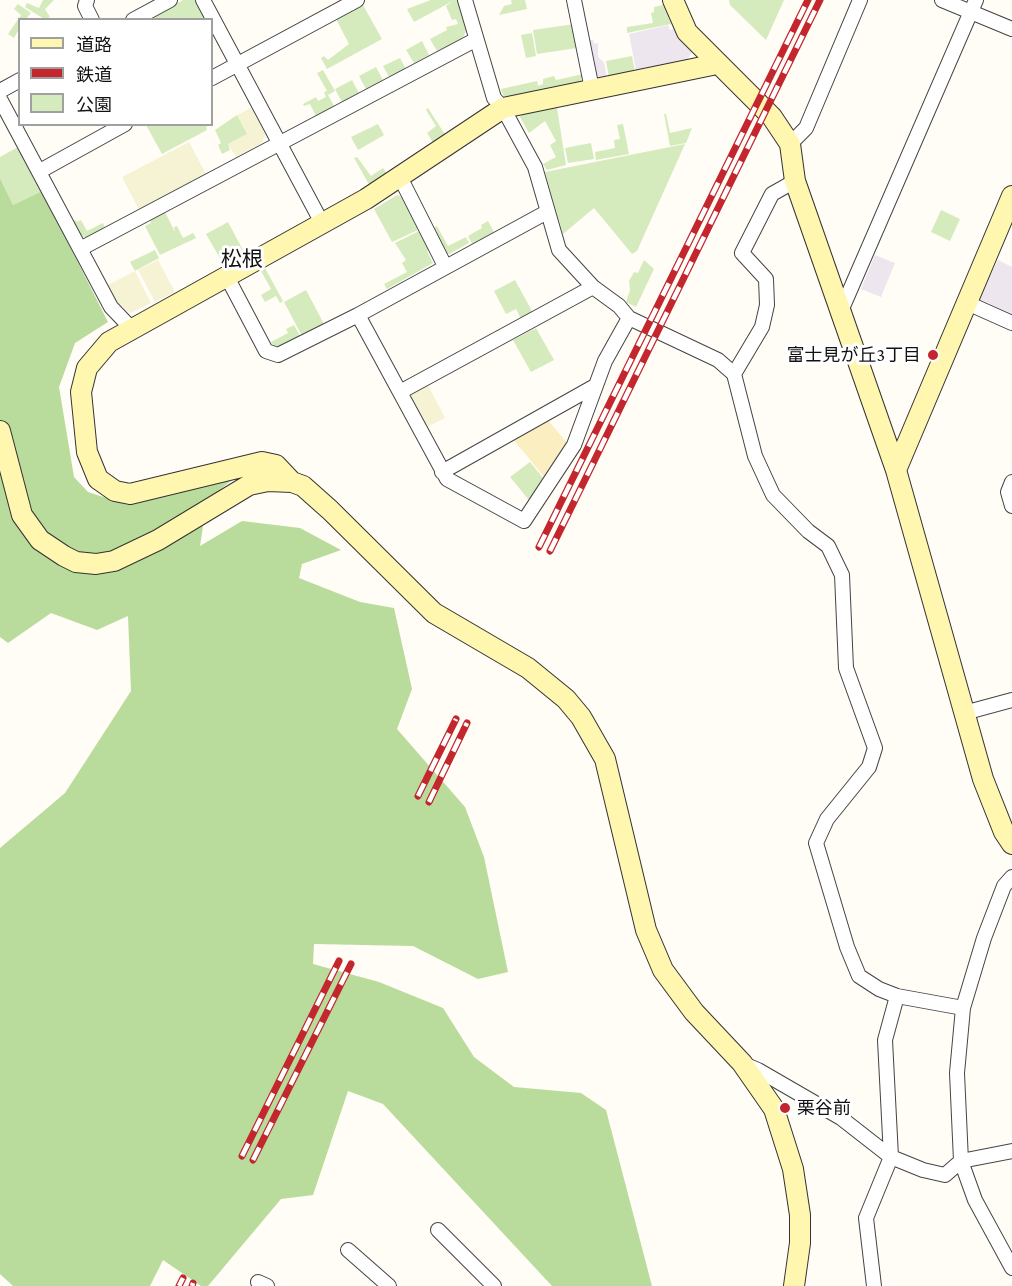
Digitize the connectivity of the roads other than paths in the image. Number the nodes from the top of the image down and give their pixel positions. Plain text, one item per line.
1 (87, 0) edge
2 (170, 0) edge
3 (203, 0) edge
4 (357, 0) edge
5 (465, 0) edge
6 (574, 0) edge
7 (673, 0) edge
8 (860, 0) edge
9 (942, 0) edge
10 (973, 6) edge
11 (91, 18) edge
12 (137, 18) edge
13 (1012, 29) edge
14 (475, 40) junction
15 (239, 63) junction
16 (717, 64) junction
17 (213, 77) edge
18 (18, 81) edge
19 (592, 89) junction
20 (0, 91) edge
21 (0, 99) edge
22 (503, 108) junction
23 (121, 126) edge
24 (280, 143) junction
25 (790, 144) junction
26 (40, 171) junction
27 (400, 177) junction
28 (795, 180) junction
29 (1012, 196) edge
30 (547, 212) junction
31 (322, 223) junction
32 (80, 249) junction
33 (445, 266) junction
34 (226, 275) junction
35 (593, 287) junction
36 (965, 302) junction
37 (841, 311) junction
38 (358, 315) junction
39 (629, 318) junction
40 (1012, 323) edge
41 (131, 328) junction
42 (734, 374) junction
43 (595, 386) junction
44 (400, 392) junction
45 (0, 431) edge
46 (896, 470) junction
47 (442, 472) junction
48 (292, 482) junction
49 (1012, 482) edge
50 (1012, 506) edge
51 (1012, 700) edge
52 (964, 713) junction
53 (1012, 844) edge
54 (1012, 877) edge
55 (897, 996) junction
56 (963, 1008) junction
57 (742, 1063) junction
58 (1006, 1152) edge
59 (891, 1157) junction
60 (962, 1161) junction
61 (438, 1230) dead end
62 (348, 1251) dead end
63 (1012, 1268) edge
64 (389, 1286) edge
65 (494, 1286) edge
66 (794, 1286) edge
67 (874, 1286) edge

1 - 11 street
2 - 12 street
3 - 15 street
4 - 15 street
5 - 14 street
6 - 19 street
7 - 16 street
8 - 25 street
9 - 10 street
10 - 13 street
10 - 37 street
14 - 22 street
14 - 24 street
15 - 17 street
15 - 24 street
16 - 19 street
16 - 25 street
18 - 20 street
19 - 22 street
21 - 26 street
22 - 27 street
22 - 30 street
23 - 26 street
24 - 31 street
24 - 32 street
25 - 28 street
26 - 32 street
27 - 31 street
27 - 33 street
28 - 37 street
28 - 42 street
29 - 36 street
30 - 33 street
30 - 35 street
31 - 34 street
32 - 41 street
33 - 38 street
34 - 38 street
34 - 41 street
35 - 39 street
35 - 44 street
36 - 40 street
36 - 46 street
37 - 46 street
38 - 44 street
39 - 42 street
39 - 43 street
41 - 48 street
42 - 55 street
43 - 47 street
43 - 47 street
44 - 47 street
45 - 48 street
46 - 52 street
48 - 57 street
49 - 50 street
51 - 52 street
52 - 53 street
54 - 56 street
55 - 56 street
55 - 59 street
56 - 60 street
57 - 59 street
57 - 66 street
58 - 60 street
59 - 60 street
59 - 67 street
60 - 63 street
61 - 65 street
62 - 64 street

